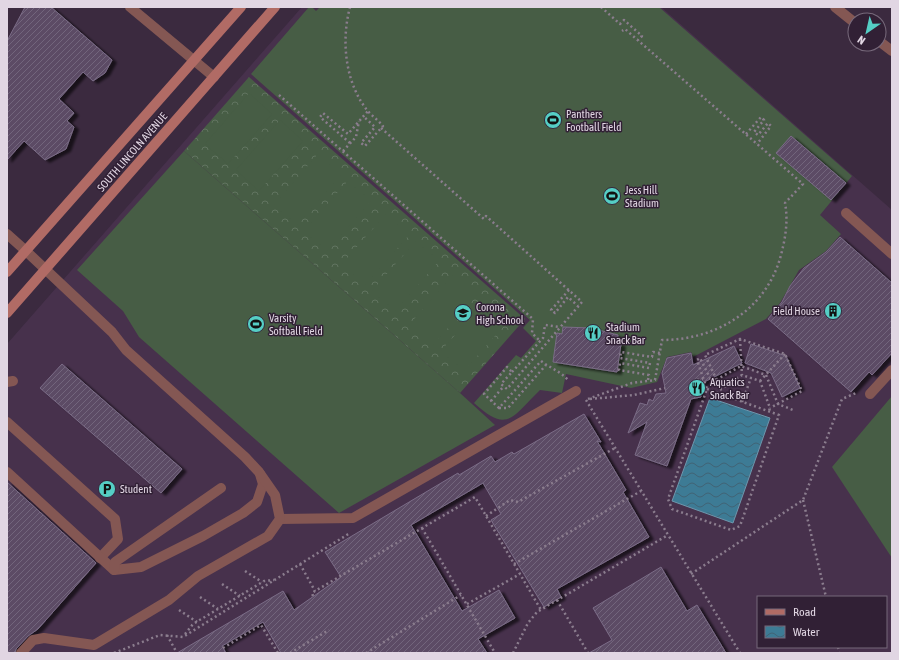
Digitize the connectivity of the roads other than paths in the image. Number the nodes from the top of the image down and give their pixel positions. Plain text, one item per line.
1 (130, 7) edge
2 (241, 7) edge
3 (275, 7) edge
4 (835, 7) edge
5 (847, 17) edge
6 (194, 61) junction
7 (214, 77) junction
8 (846, 213) dead end
9 (7, 234) edge
10 (26, 251) junction
11 (892, 254) edge
12 (46, 269) junction
13 (7, 272) edge
14 (7, 312) edge
15 (892, 370) edge
16 (576, 390) road end
17 (865, 393) road end
18 (7, 422) edge
19 (7, 472) edge
20 (259, 472) junction
21 (221, 488) dead end
22 (280, 519) junction
23 (100, 558) junction
24 (114, 570) junction
25 (21, 653) edge

1 - 6 street
2 - 6 main road, SOUTH LINCOLN AVENUE
3 - 7 main road, SOUTH LINCOLN AVENUE
4 - 5 street
6 - 7 street
6 - 10 main road, SOUTH LINCOLN AVENUE
7 - 12 main road, SOUTH LINCOLN AVENUE
8 - 11 street
9 - 10 street
10 - 12 street
10 - 13 main road, SOUTH LINCOLN AVENUE
12 - 14 main road, SOUTH LINCOLN AVENUE
12 - 20 street
15 - 17 street
16 - 22 street
18 - 23 street
19 - 23 street
20 - 22 street
20 - 24 street
21 - 24 street
22 - 25 street
23 - 24 street

